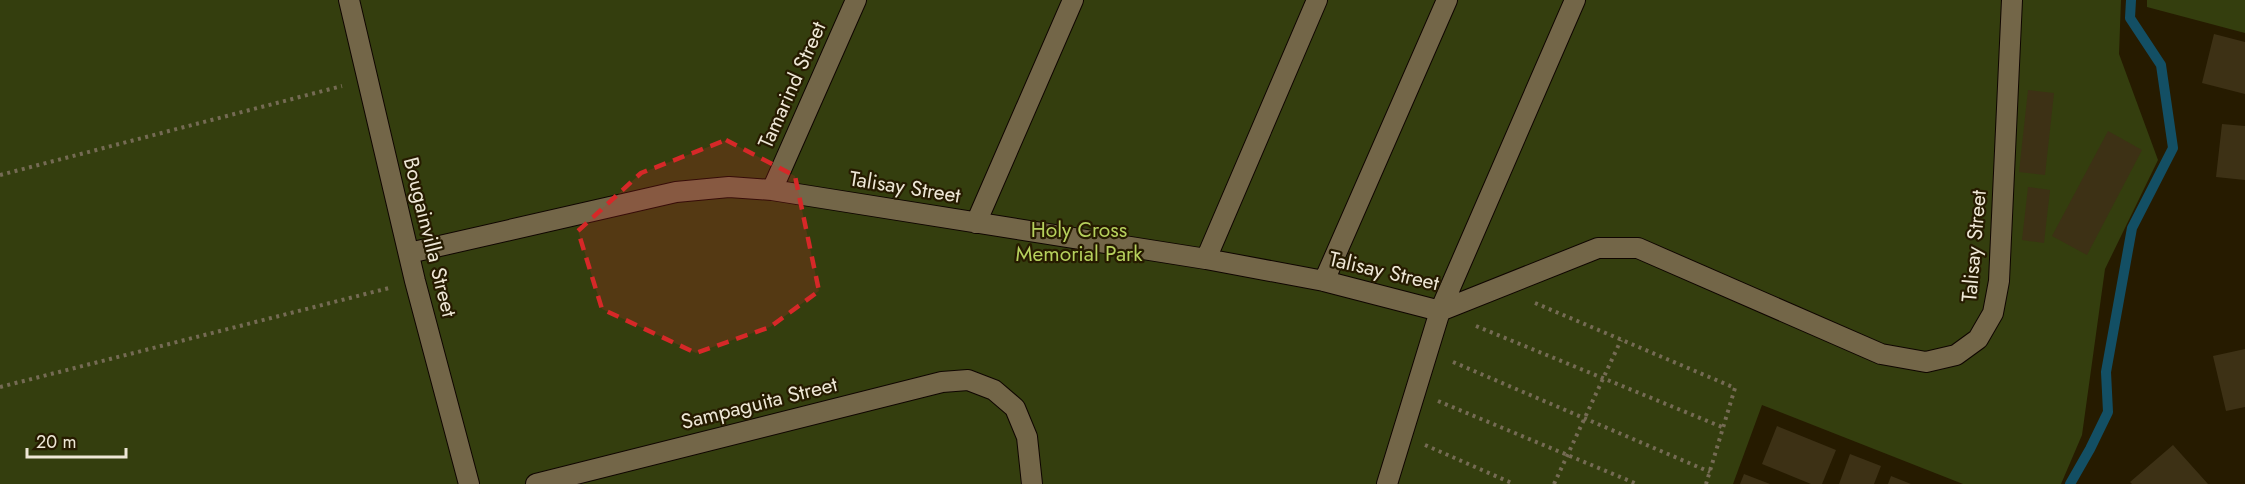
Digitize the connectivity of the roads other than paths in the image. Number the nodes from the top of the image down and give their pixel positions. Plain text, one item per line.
1 (349, 0) edge
2 (856, 0) edge
3 (1073, 0) edge
4 (1317, 0) edge
5 (1447, 0) edge
6 (1575, 0) edge
7 (2012, 0) edge
8 (772, 190) junction
9 (976, 223) junction
10 (409, 253) junction
11 (1206, 259) junction
12 (1324, 281) junction
13 (1440, 311) junction
14 (469, 484) edge
15 (536, 484) edge
16 (1032, 484) edge
17 (1387, 484) edge

1 - 10 lane, Bougainvilla Street
2 - 8 lane, Tamarind Street
3 - 9 lane
4 - 11 lane
5 - 12 lane
6 - 13 lane
7 - 13 lane, Talisay Street
8 - 9 lane, Talisay Street
8 - 10 lane, Talisay Street
9 - 11 lane, Talisay Street
10 - 14 lane, Bougainvilla Street
11 - 12 lane, Talisay Street
12 - 13 lane, Talisay Street
13 - 17 lane
15 - 16 lane, Sampaguita Street

